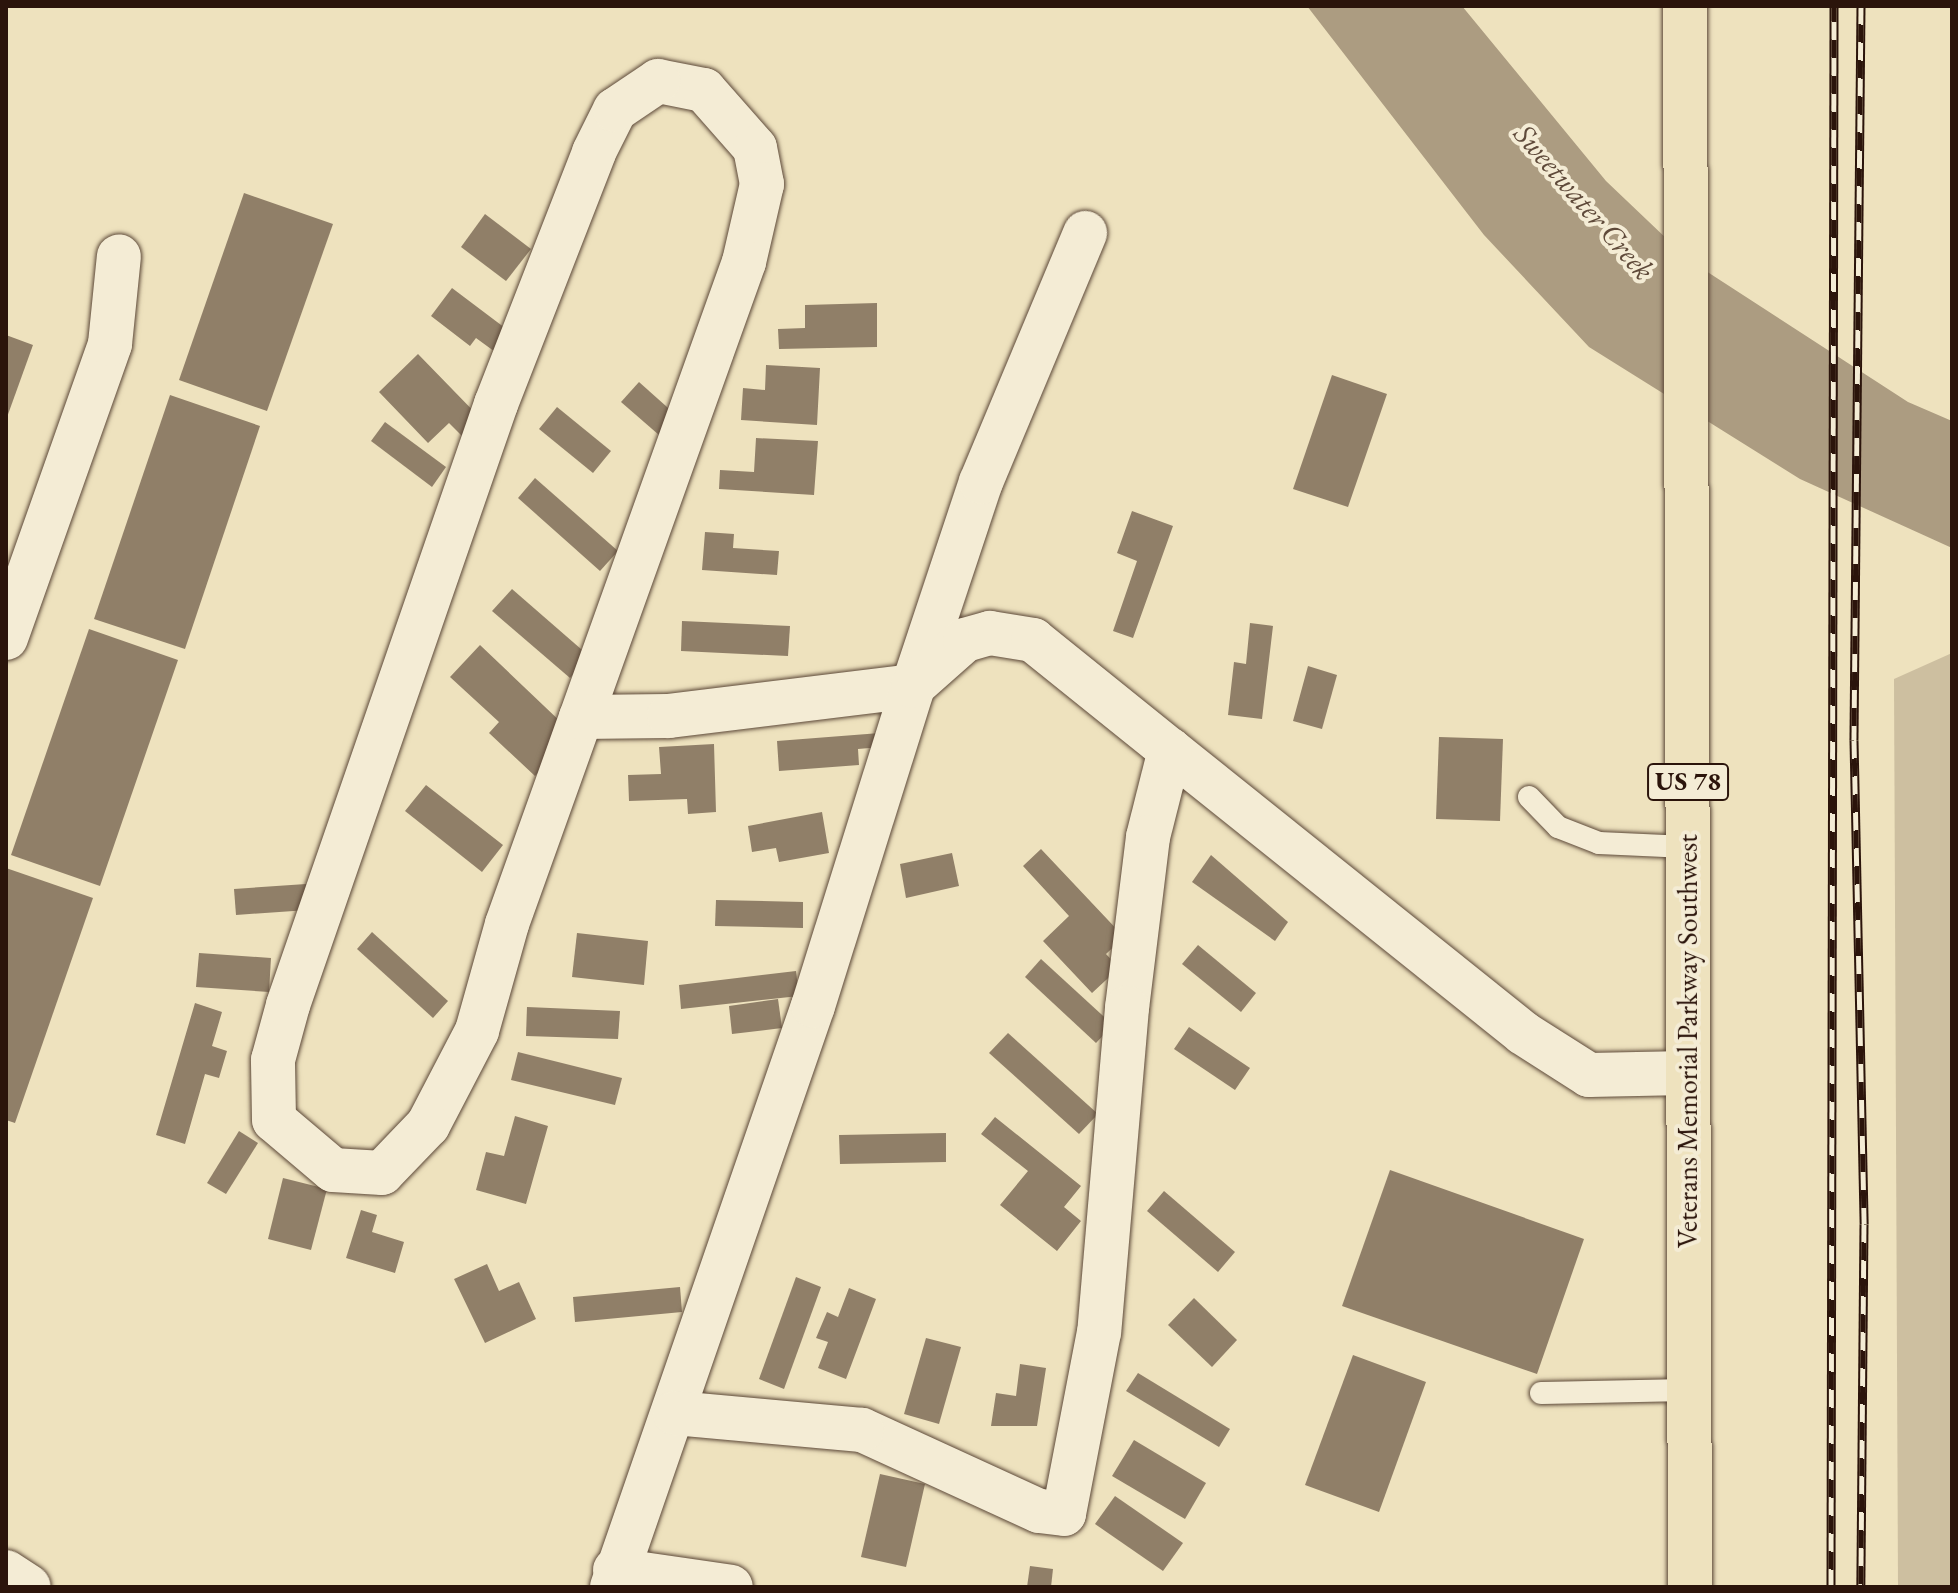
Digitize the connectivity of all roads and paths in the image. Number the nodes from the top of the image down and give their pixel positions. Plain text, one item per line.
1 (1685, 6) edge
2 (1085, 233) dead end
3 (119, 256) dead end
4 (6, 638) edge
5 (913, 686) junction
6 (581, 717) junction
7 (1170, 750) junction
8 (1529, 797) dead end
9 (1687, 847) junction
10 (1686, 1073) junction
11 (1688, 1390) junction
12 (1541, 1393) dead end
13 (675, 1413) junction
14 (6, 1572) edge
15 (614, 1579) edge
16 (29, 1587) edge
17 (731, 1587) edge
18 (1690, 1587) edge

1 - 9 main road, Veterans Memorial Parkway Southwest / US 78
2 - 5 street
3 - 4 street
5 - 6 street
5 - 7 street
5 - 13 street
6 - 6 street
7 - 10 street
7 - 13 street
8 - 9 lane
9 - 10 main road, Veterans Memorial Parkway Southwest / US 78
10 - 11 main road, Veterans Memorial Parkway Southwest / US 78
11 - 12 lane
11 - 18 main road, Veterans Memorial Parkway Southwest / US 78
13 - 15 street
14 - 16 street
15 - 17 street

